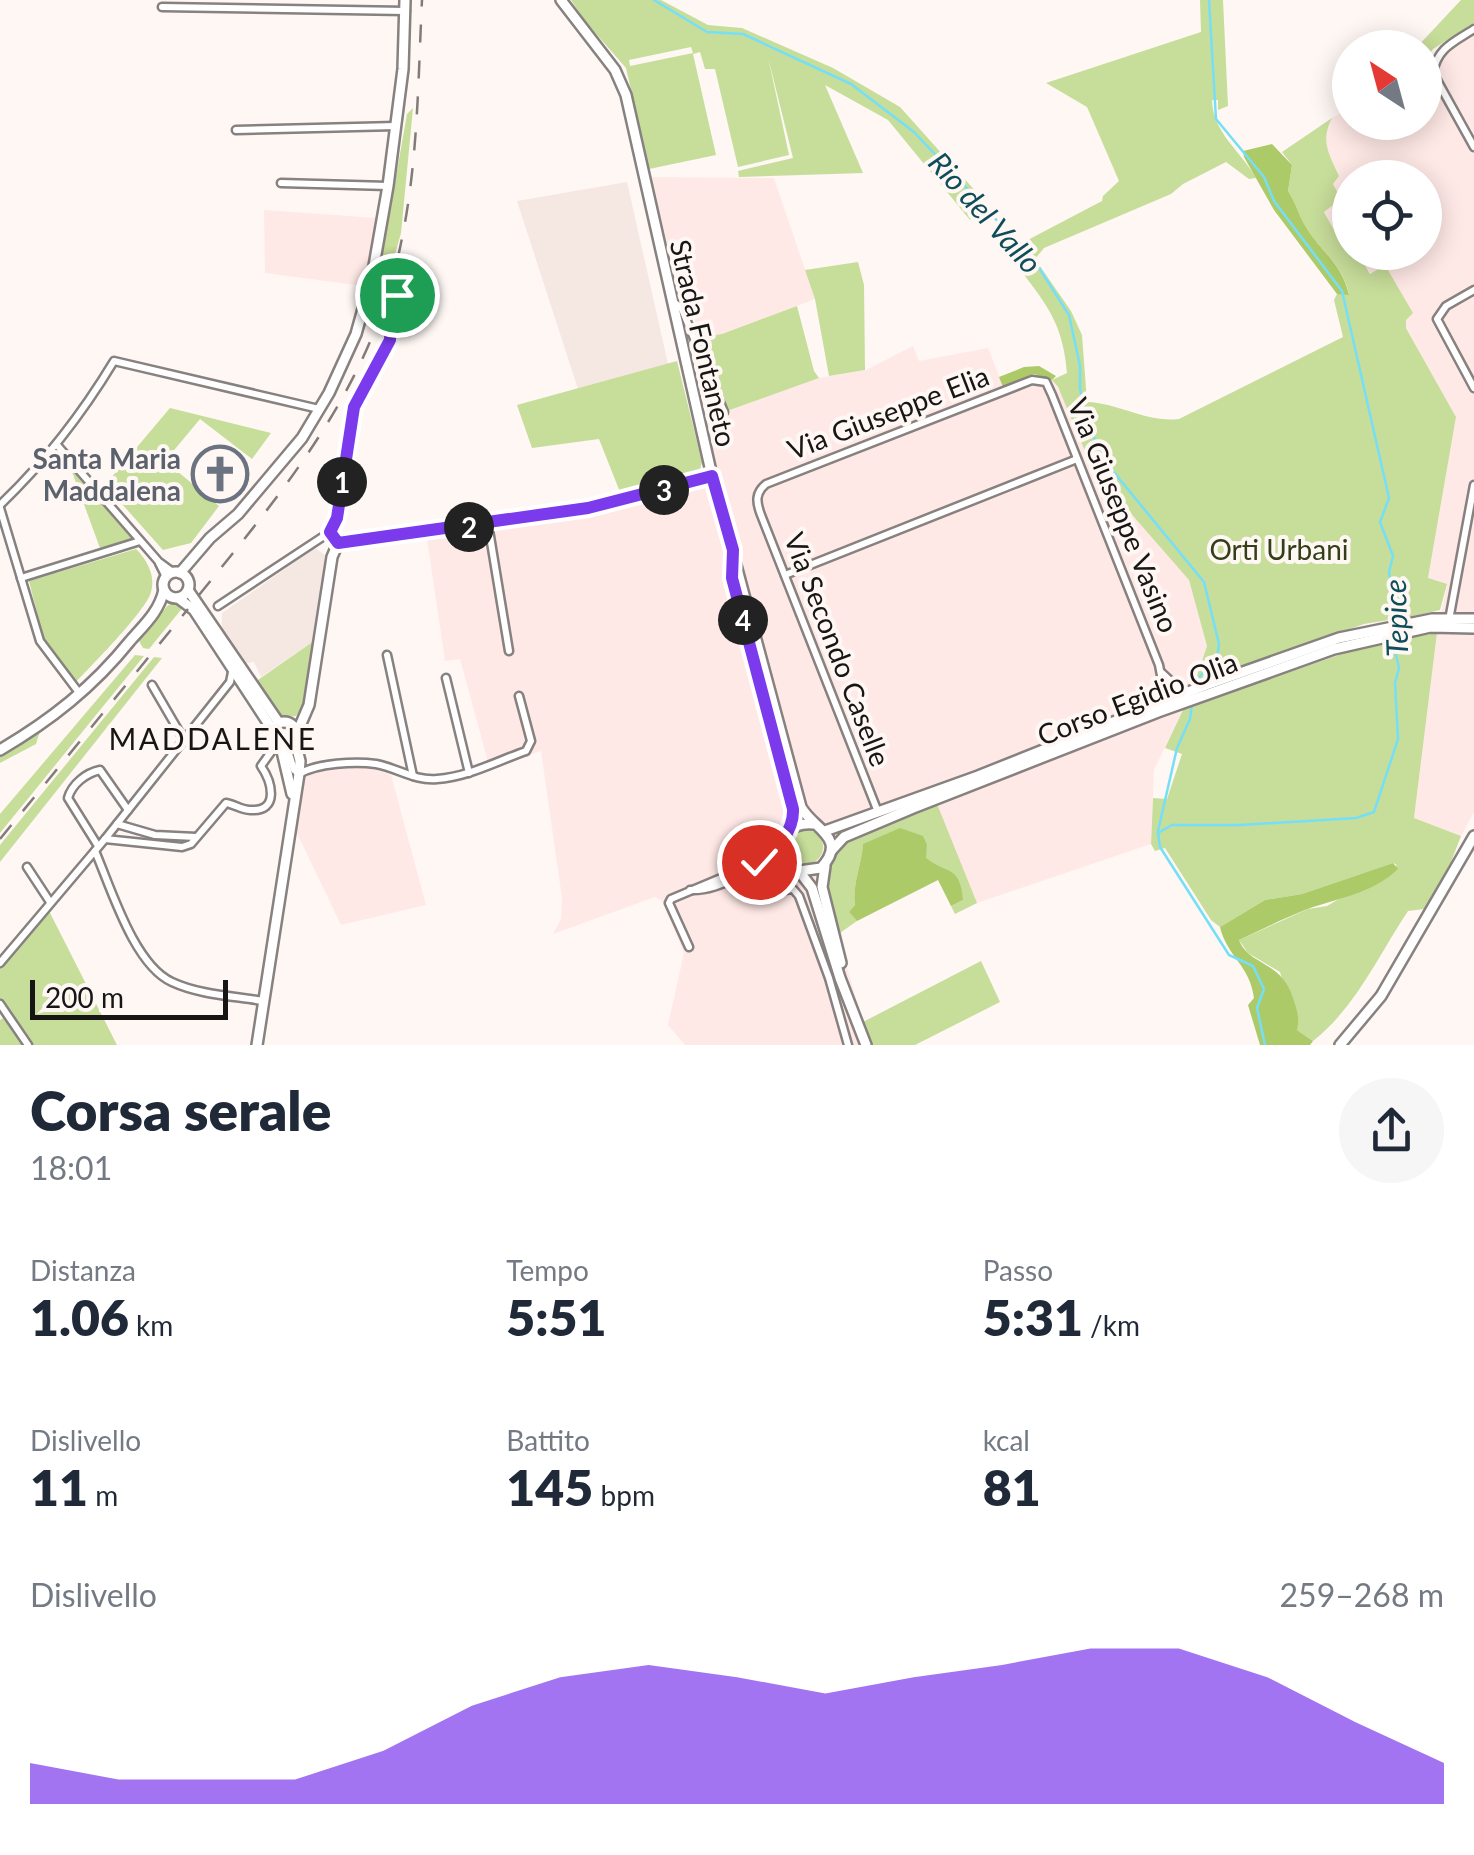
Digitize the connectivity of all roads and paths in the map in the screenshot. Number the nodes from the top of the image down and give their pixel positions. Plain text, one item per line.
1 (562, 0) edge
2 (226, 4) edge
3 (406, 6) edge
4 (162, 7) dead end
5 (1474, 29) edge
6 (396, 126) junction
7 (236, 130) dead end
8 (1474, 147) edge
9 (281, 183) dead end
10 (388, 186) junction
11 (1474, 290) edge
12 (400, 294) dead end
13 (670, 299) junction
14 (1038, 379) joint
15 (1474, 388) edge
16 (320, 410) junction
17 (724, 412) dead end
18 (57, 445) junction
19 (1077, 459) junction
20 (712, 476) junction
21 (1474, 485) edge
22 (758, 492) joint
23 (0, 506) edge
24 (488, 524) junction
25 (330, 532) junction
26 (140, 540) junction
27 (338, 543) junction
28 (733, 550) junction
29 (785, 575) junction
30 (21, 578) junction
31 (179, 578) junction
32 (164, 590) junction
33 (176, 598) junction
34 (218, 606) dead end
35 (159, 607) junction
36 (1474, 618) edge
37 (1449, 622) junction
38 (1474, 628) edge
39 (1388, 631) junction
40 (509, 651) dead end
41 (387, 655) dead end
42 (232, 668) junction
43 (1162, 672) junction
44 (446, 678) dead end
45 (230, 682) junction
46 (152, 685) dead end
47 (244, 687) junction
48 (80, 695) junction
49 (519, 696) dead end
50 (1188, 696) junction
51 (1155, 705) junction
52 (305, 717) junction
53 (280, 725) junction
54 (184, 740) junction
55 (287, 743) junction
56 (0, 750) edge
57 (470, 772) junction
58 (299, 774) junction
59 (413, 778) junction
60 (293, 802) junction
61 (128, 810) junction
62 (880, 818) junction
63 (117, 824) junction
64 (812, 824) junction
65 (790, 828) junction
66 (825, 831) junction
67 (1474, 836) edge
68 (198, 837) junction
69 (782, 841) junction
70 (99, 845) junction
71 (828, 857) junction
72 (27, 866) dead end
73 (794, 868) junction
74 (689, 890) junction
75 (785, 890) dead end
76 (50, 902) junction
77 (689, 946) dead end
78 (0, 963) edge
79 (263, 1001) junction
80 (0, 1004) edge
81 (850, 1004) junction
82 (28, 1045) edge
83 (257, 1045) edge
84 (848, 1045) edge
85 (866, 1045) edge
86 (1340, 1045) edge

1 - 13 street, Strada Fontaneto
2 - 3 street
2 - 4 street
3 - 6 street
5 - 8 street
6 - 7 street
6 - 10 street
9 - 10 street
10 - 16 street
11 - 15 street
12 - 25 street
13 - 17 street
13 - 20 street, Strada Fontaneto
14 - 19 street, Via Giuseppe Vasino
14 - 22 street, Via Giuseppe Elia
16 - 18 street
16 - 31 street
18 - 23 street
18 - 26 street
19 - 29 street
19 - 43 street, Via Giuseppe Vasino
20 - 24 street
20 - 28 street, Strada Fontaneto
21 - 37 street
22 - 29 street, Via Secondo Caselle
23 - 30 street
24 - 27 street
24 - 40 street
25 - 27 street
25 - 34 street
26 - 30 street
26 - 31 street
27 - 52 street
28 - 64 street, Strada Fontaneto
28 - 65 street
29 - 62 street, Via Secondo Caselle
30 - 48 street
31 - 32 street
31 - 33 street
31 - 53 street
32 - 33 street
32 - 35 street
33 - 35 street
33 - 42 street
35 - 48 street
36 - 37 street, Corso Egidio Olia
37 - 38 street, Corso Egidio Olia
37 - 39 street, Corso Egidio Olia
39 - 50 street, Corso Egidio Olia
39 - 50 street, Corso Egidio Olia
41 - 59 street
42 - 45 street
42 - 47 street
43 - 50 street, Via Giuseppe Vasino
43 - 51 street, Via Giuseppe Vasino
44 - 57 street
45 - 47 street
45 - 54 street
46 - 54 street
47 - 53 street
48 - 56 street
49 - 57 street
50 - 51 street, Corso Egidio Olia
50 - 62 street, Corso Egidio Olia
51 - 62 street, Corso Egidio Olia
52 - 53 street
52 - 55 street
53 - 55 street
53 - 55 street
54 - 61 street
55 - 58 street
55 - 60 street
55 - 68 street
57 - 59 street
58 - 59 street
58 - 60 street
60 - 79 street
61 - 63 street
61 - 70 street
62 - 66 street, Corso Egidio Olia
62 - 71 street, Corso Egidio Olia
63 - 68 street
63 - 70 street
64 - 65 street
64 - 66 street
65 - 69 street
66 - 71 street
67 - 86 street
68 - 70 street
69 - 73 street
69 - 74 street
70 - 76 street
70 - 79 street
71 - 73 street
71 - 81 street
72 - 76 street
73 - 74 street
73 - 81 street
74 - 77 street
75 - 84 street
76 - 78 street
79 - 83 street
80 - 82 street
81 - 85 street

